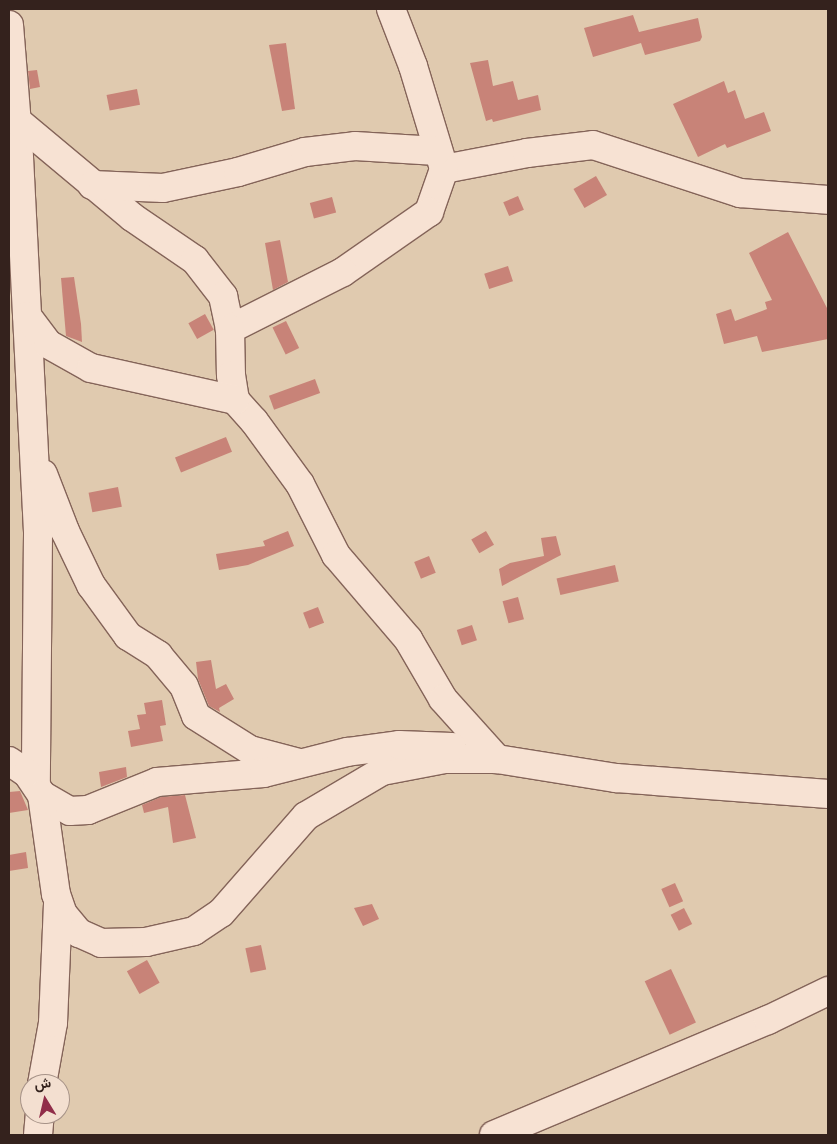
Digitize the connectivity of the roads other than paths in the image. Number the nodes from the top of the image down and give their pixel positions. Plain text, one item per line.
1 (391, 9) edge
2 (9, 26) edge
3 (16, 120) junction
4 (440, 160) junction
5 (92, 185) junction
6 (828, 200) edge
7 (15, 212) edge
8 (27, 316) junction
9 (230, 329) junction
10 (235, 400) junction
11 (34, 450) junction
12 (497, 759) junction
13 (9, 761) edge
14 (303, 764) junction
15 (39, 789) junction
16 (828, 794) edge
17 (58, 904) junction
18 (828, 991) edge
19 (44, 1074) edge
20 (494, 1135) edge

1 - 4 street
2 - 3 street
3 - 5 street
3 - 7 street
4 - 5 street
4 - 6 street
4 - 9 street
5 - 9 street
7 - 8 street
8 - 10 street
8 - 11 street
9 - 10 street
10 - 12 street
11 - 14 street
11 - 15 street
12 - 14 street
12 - 16 street
12 - 17 street
13 - 15 street
14 - 15 street
15 - 17 street
17 - 19 street
18 - 20 street

